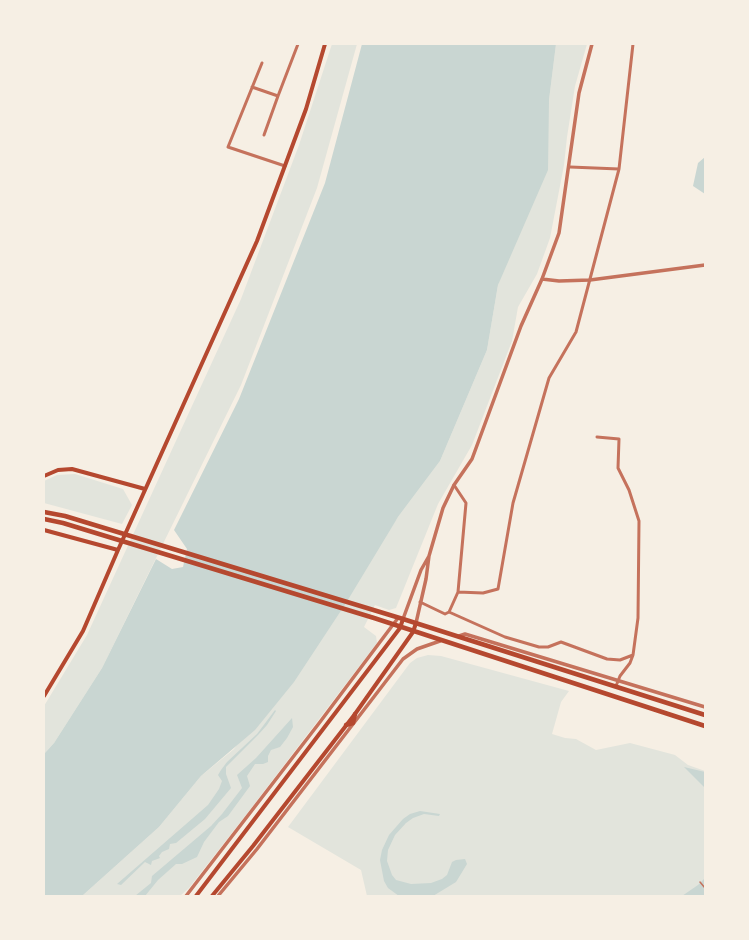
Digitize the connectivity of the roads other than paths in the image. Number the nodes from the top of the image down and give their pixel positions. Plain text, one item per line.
1 (298, 44) edge
2 (325, 44) edge
3 (592, 44) edge
4 (633, 44) edge
5 (262, 63) dead end
6 (252, 87) junction
7 (278, 96) junction
8 (264, 135) dead end
9 (285, 166) junction
10 (570, 167) junction
11 (619, 169) junction
12 (705, 265) edge
13 (542, 279) junction
14 (590, 280) junction
15 (597, 437) dead end
16 (44, 476) edge
17 (454, 485) junction
18 (145, 489) junction
19 (44, 512) edge
20 (44, 518) edge
21 (44, 530) edge
22 (118, 550) junction
23 (429, 556) junction
24 (458, 592) junction
25 (420, 602) junction
26 (449, 612) junction
27 (398, 618) junction
28 (403, 619) junction
29 (416, 623) junction
30 (394, 626) junction
31 (400, 628) junction
32 (413, 632) junction
33 (459, 636) junction
34 (440, 641) junction
35 (474, 641) junction
36 (471, 651) junction
37 (633, 655) junction
38 (618, 680) junction
39 (616, 686) junction
40 (44, 696) edge
41 (705, 706) edge
42 (355, 714) junction
43 (705, 715) edge
44 (353, 723) junction
45 (346, 725) junction
46 (705, 726) edge
47 (700, 882) dead end
48 (705, 888) edge
49 (186, 896) edge
50 (196, 896) edge
51 (212, 896) edge
52 (218, 896) edge

1 - 7 street
2 - 9 main road
3 - 10 street
4 - 11 street
5 - 6 street
6 - 7 street
6 - 9 street
7 - 8 street
9 - 18 main road
10 - 11 street
10 - 13 street
11 - 14 street
12 - 14 street
13 - 14 street
13 - 17 street
14 - 24 street
15 - 37 street
16 - 18 main road
17 - 23 street
17 - 24 street
18 - 22 main road
19 - 27 main road
20 - 30 main road
21 - 22 main road
22 - 40 main road
23 - 25 street
23 - 28 street
24 - 26 street
25 - 26 street
25 - 29 street
26 - 37 street
27 - 28 main road
27 - 30 street
28 - 29 main road
28 - 31 main road
29 - 32 main road
29 - 33 main road
30 - 31 main road
30 - 49 street
31 - 32 main road
31 - 50 main road
32 - 34 main road
32 - 42 main road
33 - 35 main road
33 - 38 street
34 - 36 main road
34 - 44 street
35 - 36 main road
35 - 39 main road
36 - 46 main road
37 - 38 street
38 - 39 street
38 - 41 street
39 - 43 main road
42 - 44 main road
42 - 45 main road
44 - 45 main road
44 - 52 street
45 - 51 main road
47 - 48 lane

